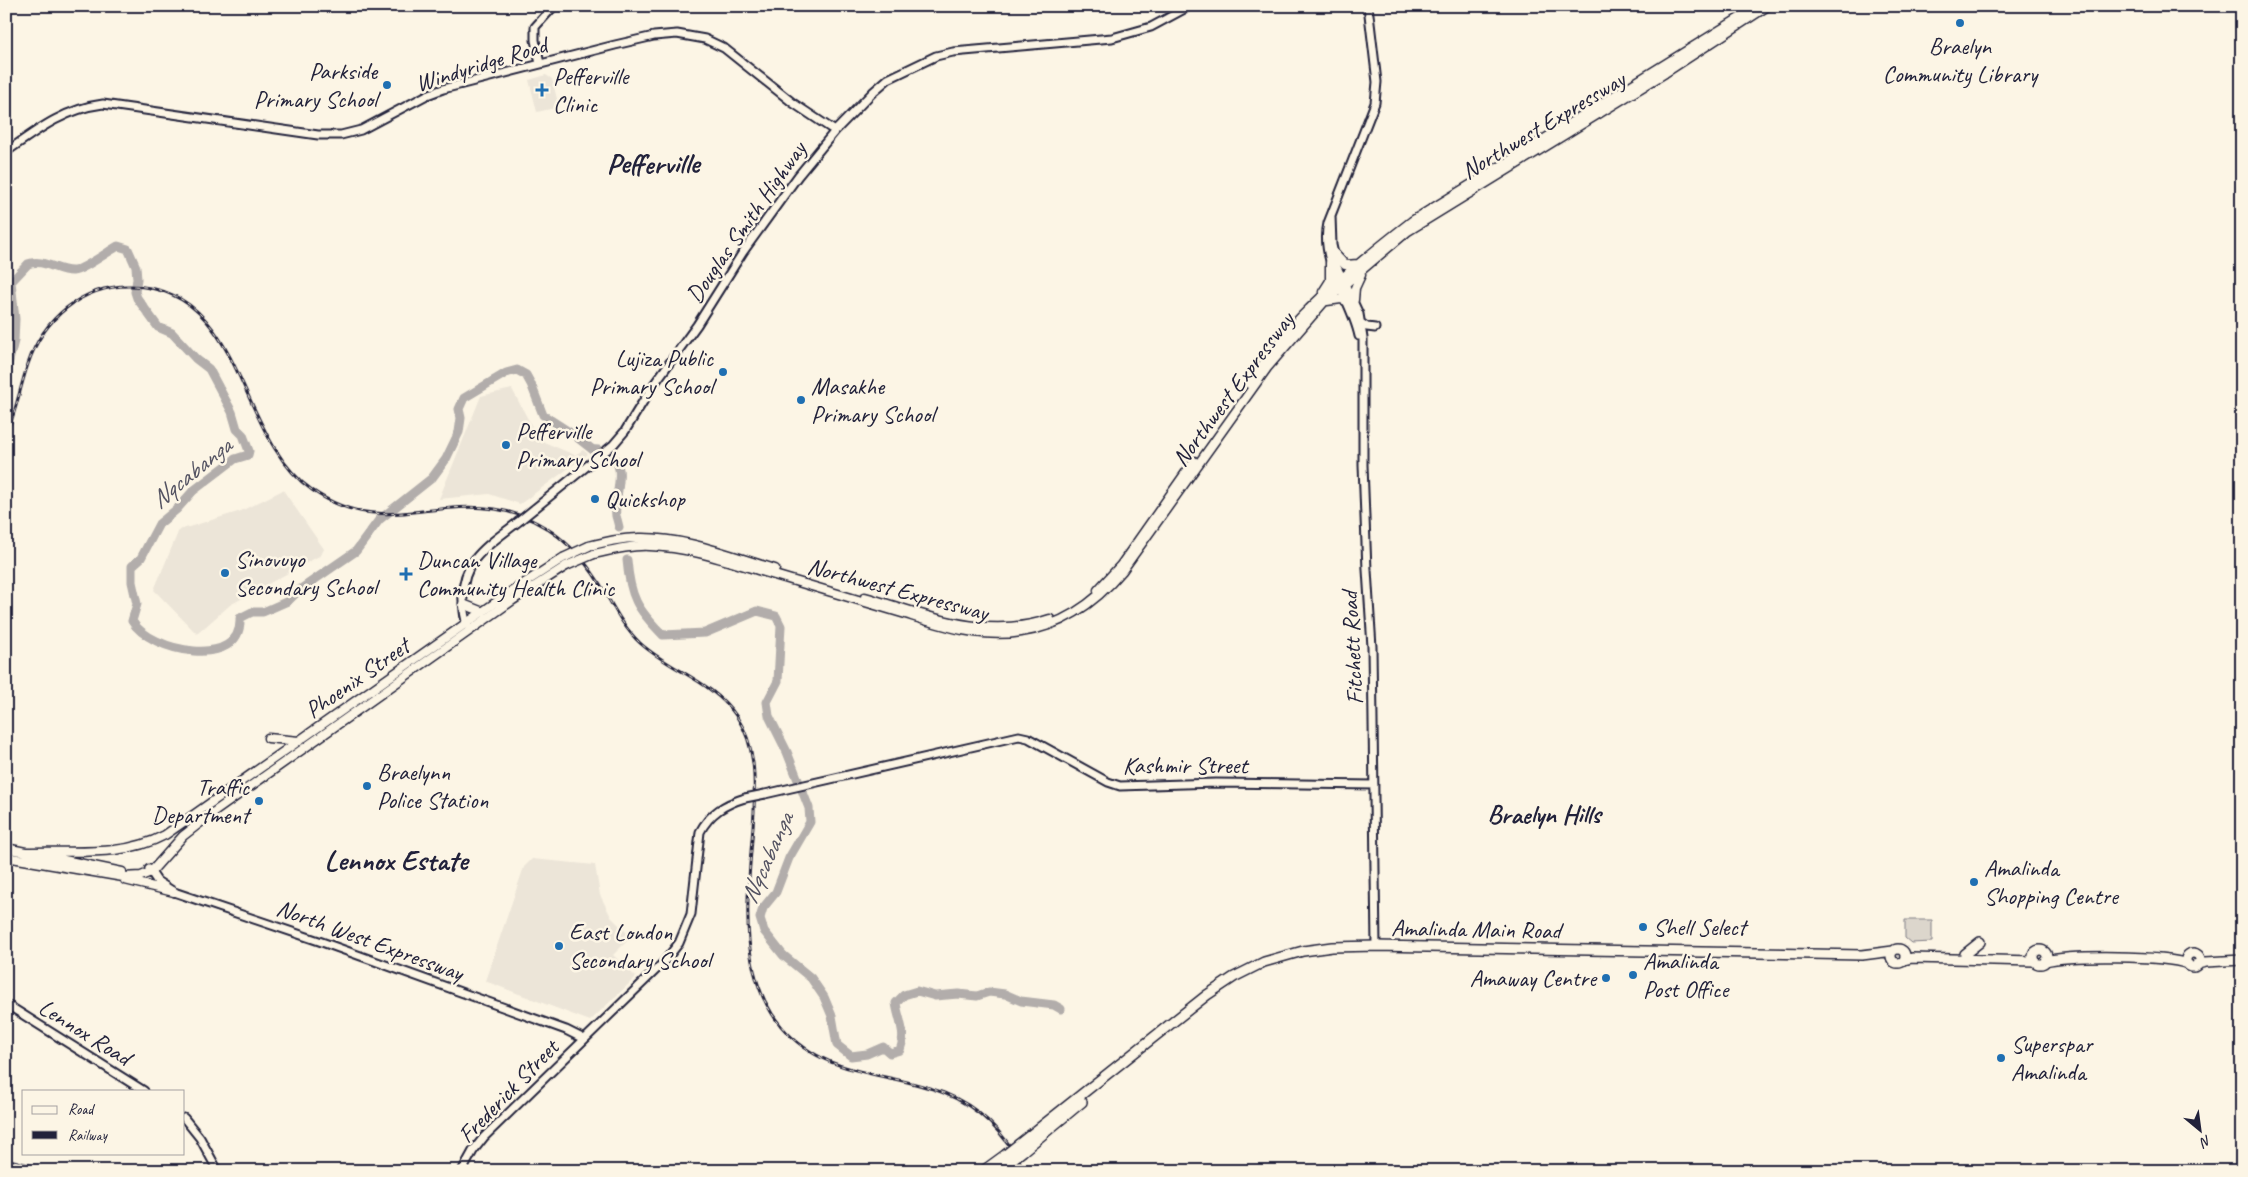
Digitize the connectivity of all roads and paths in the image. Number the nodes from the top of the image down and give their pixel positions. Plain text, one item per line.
1 (554, 6) edge
2 (1190, 6) edge
3 (1368, 6) edge
4 (1759, 6) edge
5 (1768, 6) edge
6 (540, 64) junction
7 (835, 131) junction
8 (6, 152) edge
9 (1331, 216) junction
10 (1334, 253) junction
11 (1330, 263) junction
12 (1362, 266) junction
13 (1342, 283) junction
14 (1325, 301) junction
15 (1351, 301) junction
16 (1309, 308) junction
17 (1362, 323) junction
18 (1375, 328) dead end
19 (1364, 348) junction
20 (708, 552) junction
21 (463, 604) junction
22 (482, 612) junction
23 (468, 627) junction
24 (268, 738) dead end
25 (299, 741) junction
26 (1374, 785) junction
27 (745, 798) joint
28 (182, 824) junction
29 (6, 848) edge
30 (26, 852) junction
31 (6, 857) edge
32 (79, 870) junction
33 (150, 870) junction
34 (174, 892) junction
35 (1980, 942) dead end
36 (1376, 946) junction
37 (1965, 954) junction
38 (1904, 956) junction
39 (2034, 957) junction
40 (2237, 960) edge
41 (6, 1004) edge
42 (584, 1039) junction
43 (142, 1090) edge
44 (185, 1119) edge
45 (1007, 1158) junction
46 (218, 1171) edge
47 (462, 1171) edge
48 (983, 1171) edge
49 (996, 1171) edge

1 - 6 street
2 - 7 street, Douglas Smith Highway
3 - 9 street, Fitchett Road
4 - 12 main road, Northwest Expressway
5 - 12 main road, Northwest Expressway
6 - 7 street, Windyridge Road
6 - 8 street, Windyridge Road
7 - 21 street, Douglas Smith Highway, bridge
9 - 10 street, Fitchett Road
9 - 11 street, Fitchett Road
10 - 12 main road
10 - 13 street, Fitchett Road
11 - 13 street, Fitchett Road
11 - 16 main road
12 - 13 main road, Northwest Expressway
12 - 15 main road
13 - 14 main road, Northwest Expressway
13 - 15 street, Fitchett Road
13 - 16 main road, Northwest Expressway
14 - 15 main road
14 - 20 main road, Northwest Expressway
15 - 17 street, Fitchett Road
15 - 19 street, Fitchett Road
16 - 20 main road, Northwest Expressway
17 - 18 street
17 - 19 street, Fitchett Road
19 - 26 street, Fitchett Road
20 - 22 main road, Phoenix Street, bridge
20 - 23 main road, Phoenix Street, bridge
21 - 22 main road
21 - 23 street, Douglas Smith Highway
22 - 23 main road, Phoenix Street
23 - 25 main road, Phoenix Street
23 - 33 main road, Phoenix Street
24 - 25 main road
25 - 28 main road, Phoenix Street
26 - 27 street, Kashmir Street, bridge
26 - 36 street, Fitchett Road
27 - 42 street, Frederick Street
28 - 30 main road, Phoenix Street
28 - 33 main road
29 - 30 main road
30 - 33 main road
31 - 32 main road
32 - 33 main road
32 - 34 main road
33 - 34 street, North West Expressway
34 - 42 street, North West Expressway
35 - 37 main road
36 - 38 main road, Amalinda Main Road
36 - 45 main road, Amalinda Main Road, bridge
37 - 38 main road, Amalinda Main Road
37 - 39 main road, Amalinda Main Road
38 - 39 main road, Amalinda Main Road
39 - 40 main road, Amalinda Main Road
41 - 43 street, Lennox Road
42 - 47 street, Frederick Street
44 - 46 street
45 - 48 main road, Amalinda Main Road
45 - 49 main road, Amalinda Main Road

